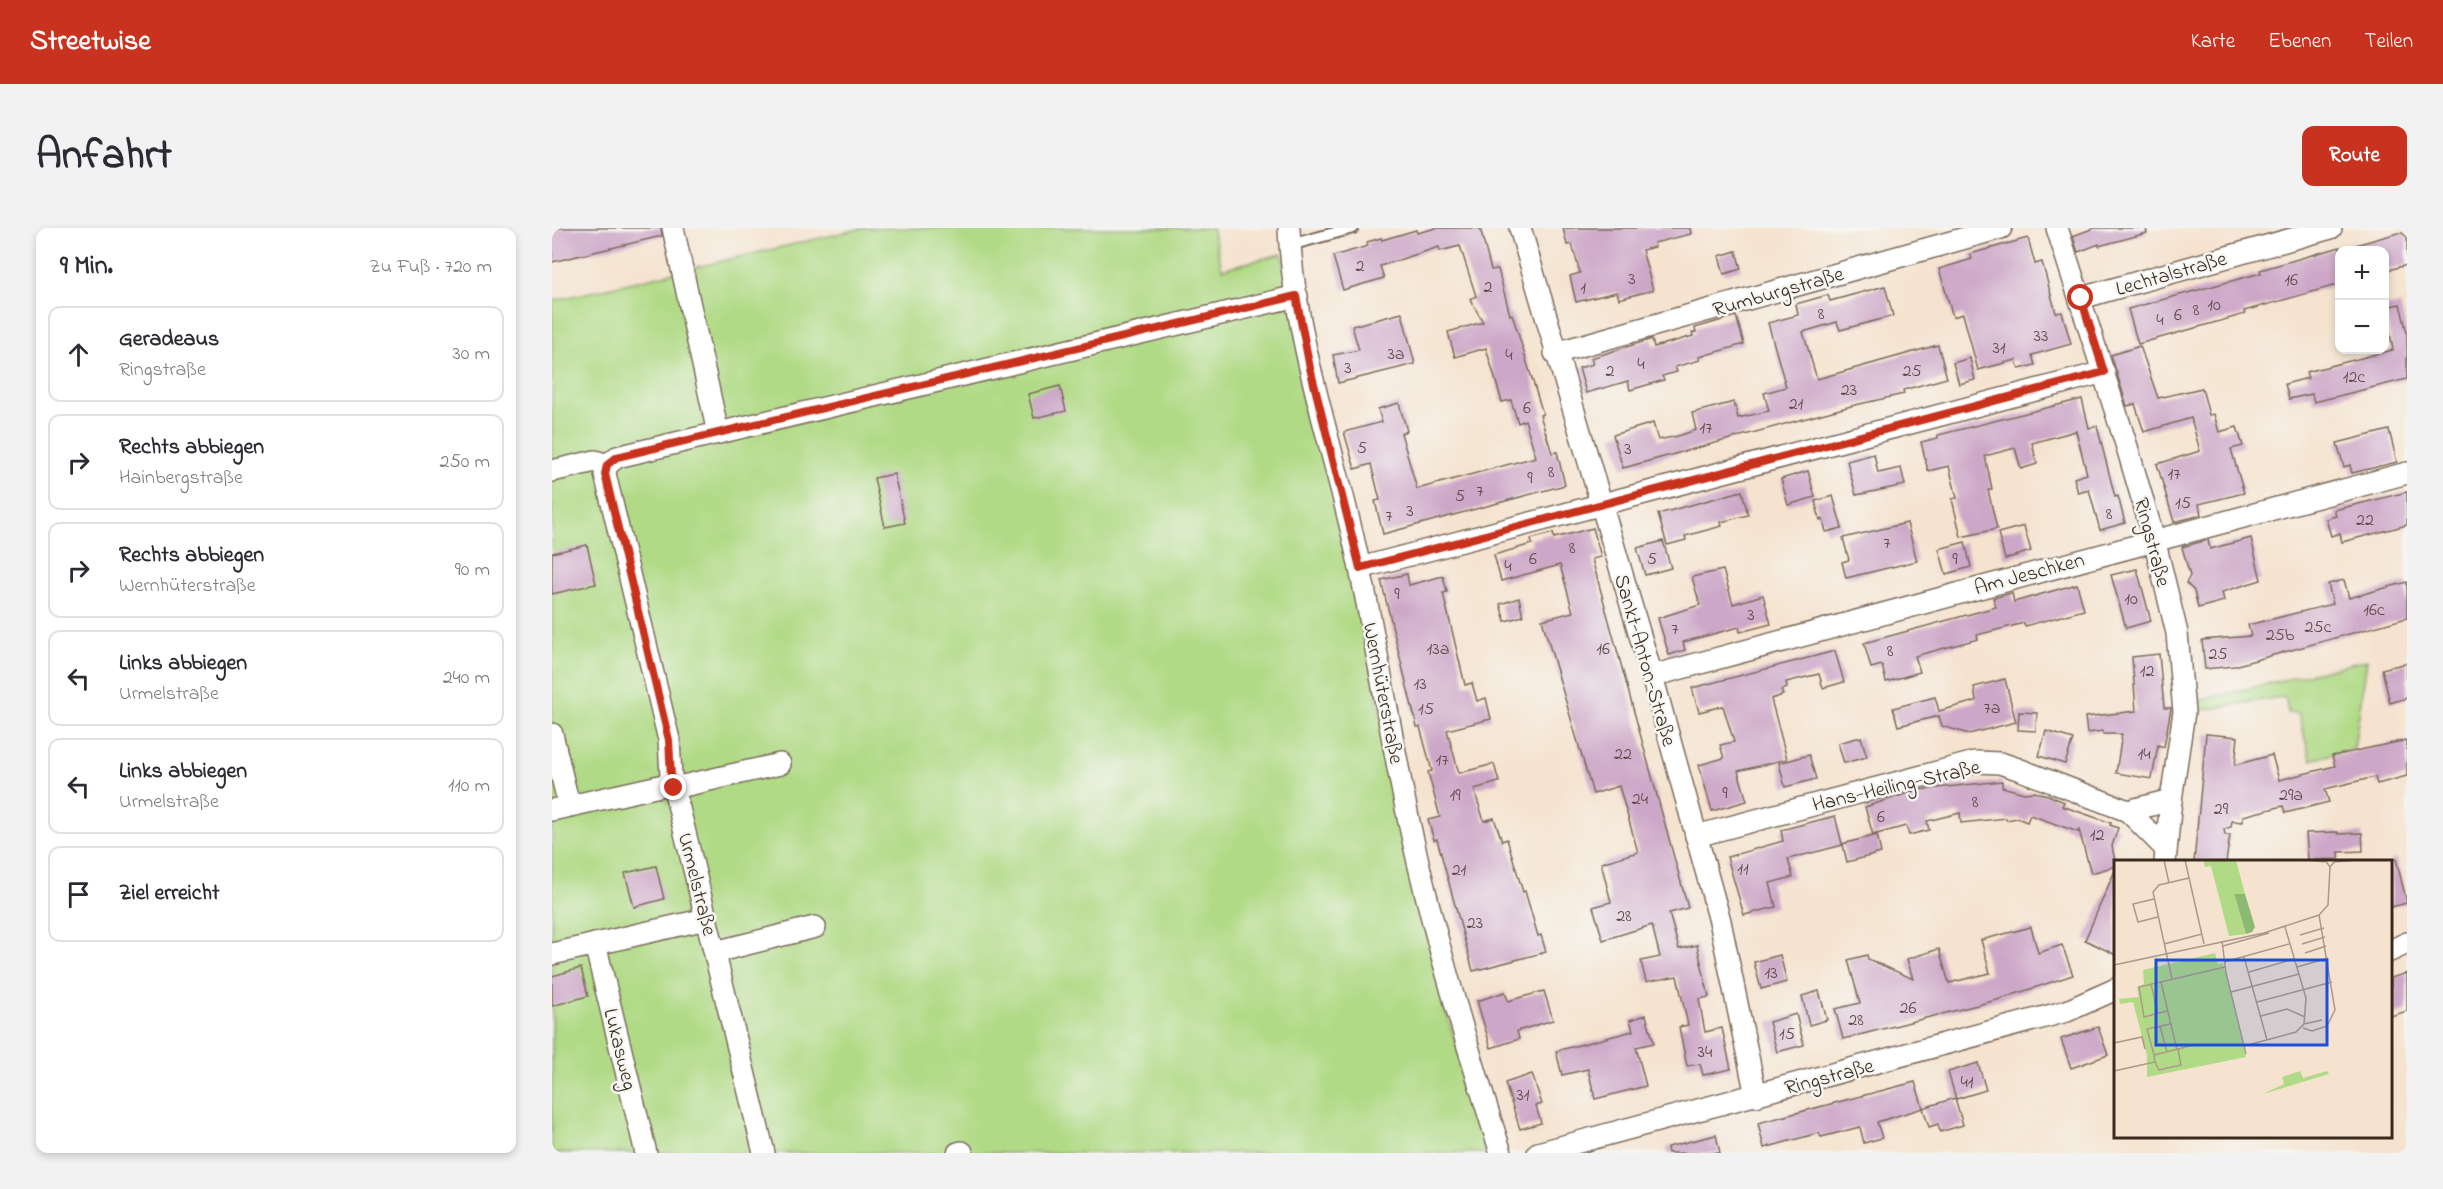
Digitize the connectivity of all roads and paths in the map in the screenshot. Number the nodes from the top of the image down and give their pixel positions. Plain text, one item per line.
1 (673, 228) edge
2 (1353, 228) edge
3 (1520, 228) edge
4 (2001, 228) edge
5 (2331, 228) edge
6 (2061, 229) edge
7 (1289, 237) edge
8 (1296, 296) junction
9 (2081, 298) junction
10 (1555, 353) junction
11 (2104, 372) junction
12 (718, 433) junction
13 (607, 465) junction
14 (552, 471) edge
15 (2407, 473) edge
16 (1601, 505) junction
17 (2154, 539) junction
18 (1360, 568) junction
19 (1652, 676) junction
20 (552, 734) edge
21 (780, 764) dead end
22 (673, 786) junction
23 (2171, 800) junction
24 (561, 808) edge
25 (2128, 811) junction
26 (1696, 836) junction
27 (2166, 855) edge
28 (706, 919) junction
29 (815, 927) dead end
30 (2407, 942) edge
31 (595, 944) junction
32 (2392, 950) edge
33 (715, 952) junction
34 (552, 954) edge
35 (2114, 989) edge
36 (1756, 1096) junction
37 (646, 1153) edge
38 (764, 1153) edge
39 (1501, 1153) edge
40 (1538, 1153) edge

1 - 12 street
2 - 7 lane
3 - 10 street, Sankt-Anton-Straße
4 - 10 street, Rumburgstraße
5 - 9 street, Lechtalstraße
6 - 9 street, Ringstraße
7 - 8 street, Wernhüterstraße
8 - 12 street
8 - 18 street, Wernhüterstraße
9 - 11 street, Ringstraße
10 - 16 street, Sankt-Anton-Straße
11 - 16 street
11 - 17 street, Ringstraße
12 - 13 street
13 - 14 street
13 - 22 street, Urmelstraße
15 - 17 street, Am Jeschken
16 - 18 street
16 - 19 street, Sankt-Anton-Straße
17 - 19 street, Am Jeschken
17 - 23 street, Ringstraße
18 - 39 street, Wernhüterstraße
19 - 26 street, Sankt-Anton-Straße
20 - 24 street
21 - 22 street
22 - 24 street
22 - 28 street, Urmelstraße
23 - 25 street
23 - 27 street, Ringstraße
25 - 26 street, Hans-Heiling-Straße
25 - 27 street, Hans-Heiling-Straße
26 - 36 street, Sankt-Anton-Straße
28 - 31 street
28 - 33 street, Urmelstraße
29 - 33 street
30 - 32 street
31 - 34 street
31 - 37 street, Lukasweg
33 - 38 street, Urmelstraße
35 - 36 street, Ringstraße
36 - 40 street, Ringstraße

